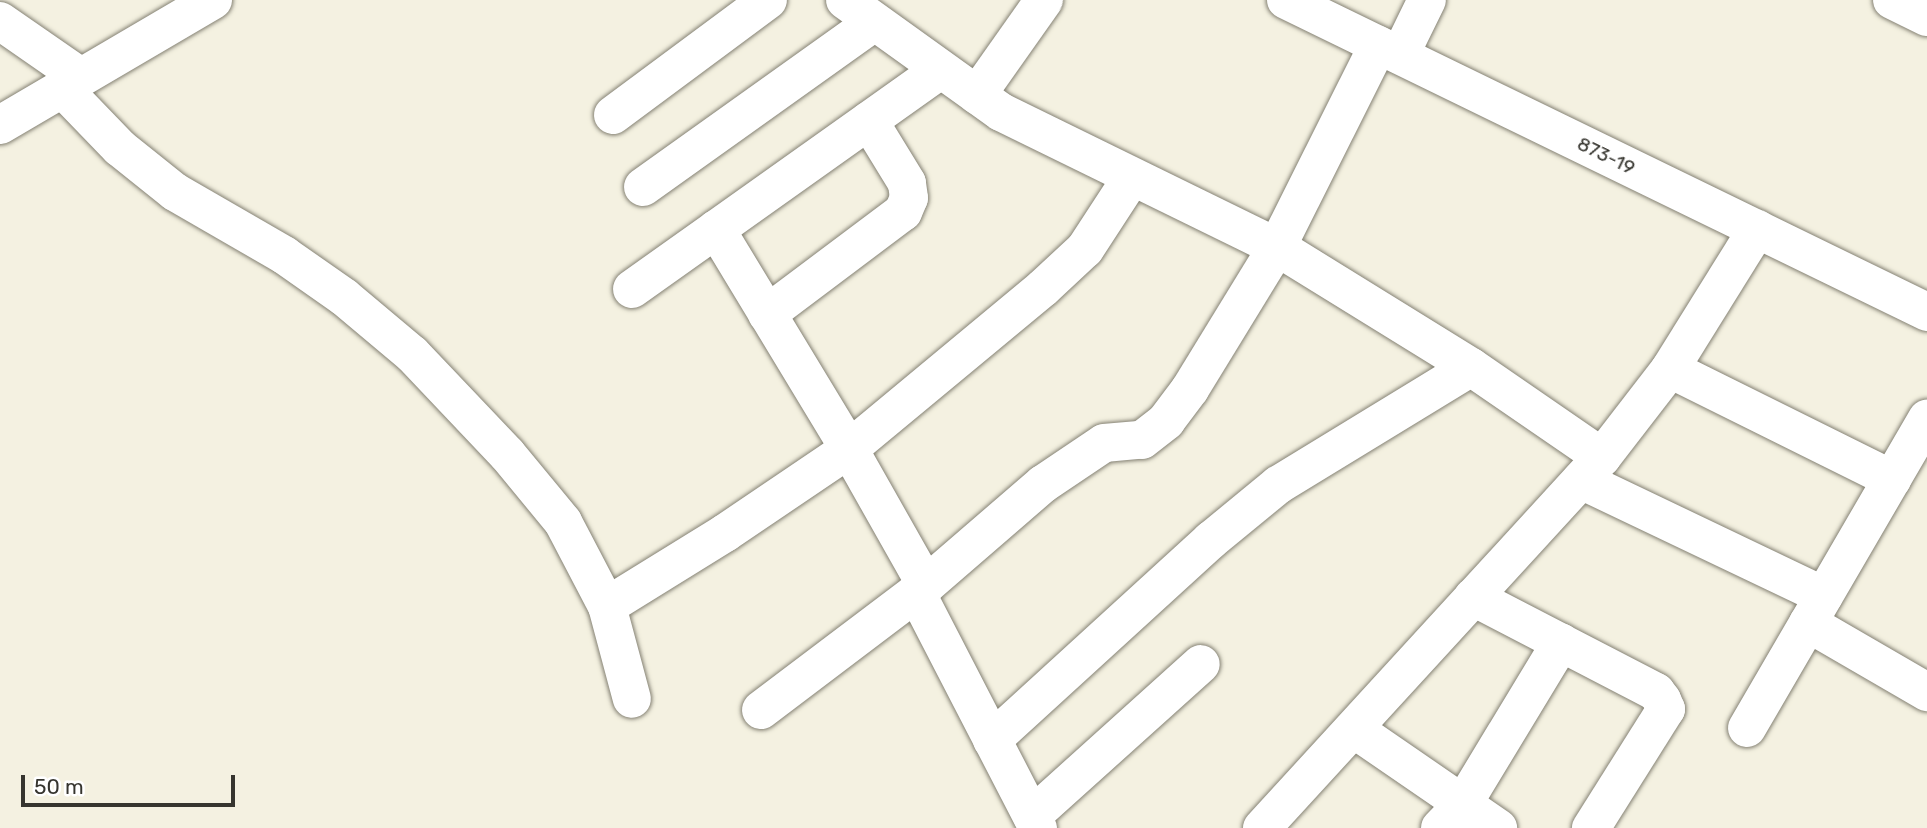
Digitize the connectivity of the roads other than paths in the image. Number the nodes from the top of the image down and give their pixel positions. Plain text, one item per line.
1 (213, 0) edge
2 (768, 0) edge
3 (1044, 0) edge
4 (1286, 0) edge
5 (1427, 0) edge
6 (1892, 0) edge
7 (860, 11) edge
8 (1927, 17) edge
9 (0, 21) edge
10 (1389, 50) junction
11 (940, 70) junction
12 (71, 83) junction
13 (977, 95) junction
14 (613, 115) dead end
15 (869, 121) junction
16 (0, 125) edge
17 (1132, 177) junction
18 (643, 187) dead end
19 (716, 229) junction
20 (1757, 229) junction
21 (1277, 247) junction
22 (632, 289) dead end
23 (1927, 312) edge
24 (767, 314) junction
25 (1471, 367) junction
26 (1670, 369) junction
27 (1927, 419) edge
28 (849, 449) junction
29 (1591, 468) junction
30 (1892, 480) junction
31 (921, 588) junction
32 (1473, 597) junction
33 (607, 606) junction
34 (1816, 610) junction
35 (1561, 642) junction
36 (1200, 664) dead end
37 (1927, 692) edge
38 (632, 699) dead end
39 (761, 710) dead end
40 (1747, 728) dead end
41 (1354, 729) junction
42 (992, 740) junction
43 (1452, 816) edge
44 (1035, 825) edge
45 (1262, 828) edge
46 (1498, 828) edge
47 (1591, 828) edge

1 - 12 street
2 - 14 street
3 - 13 street
4 - 10 street, 873-19
5 - 10 street
6 - 8 street
7 - 11 street
7 - 18 street
9 - 12 street
10 - 20 street, 873-19
10 - 21 street
11 - 13 street
11 - 15 street
12 - 16 street
12 - 33 street
13 - 17 street
15 - 19 street
15 - 24 street
17 - 21 street
17 - 28 street
19 - 22 street
19 - 24 street
20 - 23 street, 873-19
20 - 26 street
21 - 25 street
21 - 31 street
24 - 28 street
25 - 29 street
25 - 42 street
26 - 29 street
26 - 30 street
27 - 30 street
28 - 31 street
28 - 33 street
29 - 32 street
29 - 34 street
30 - 34 street
31 - 39 street
31 - 42 street
32 - 35 street
32 - 41 street
33 - 38 street
34 - 37 street
34 - 40 street
35 - 43 street
35 - 47 street
36 - 44 street
41 - 43 street
41 - 45 street
42 - 44 street
43 - 46 street

